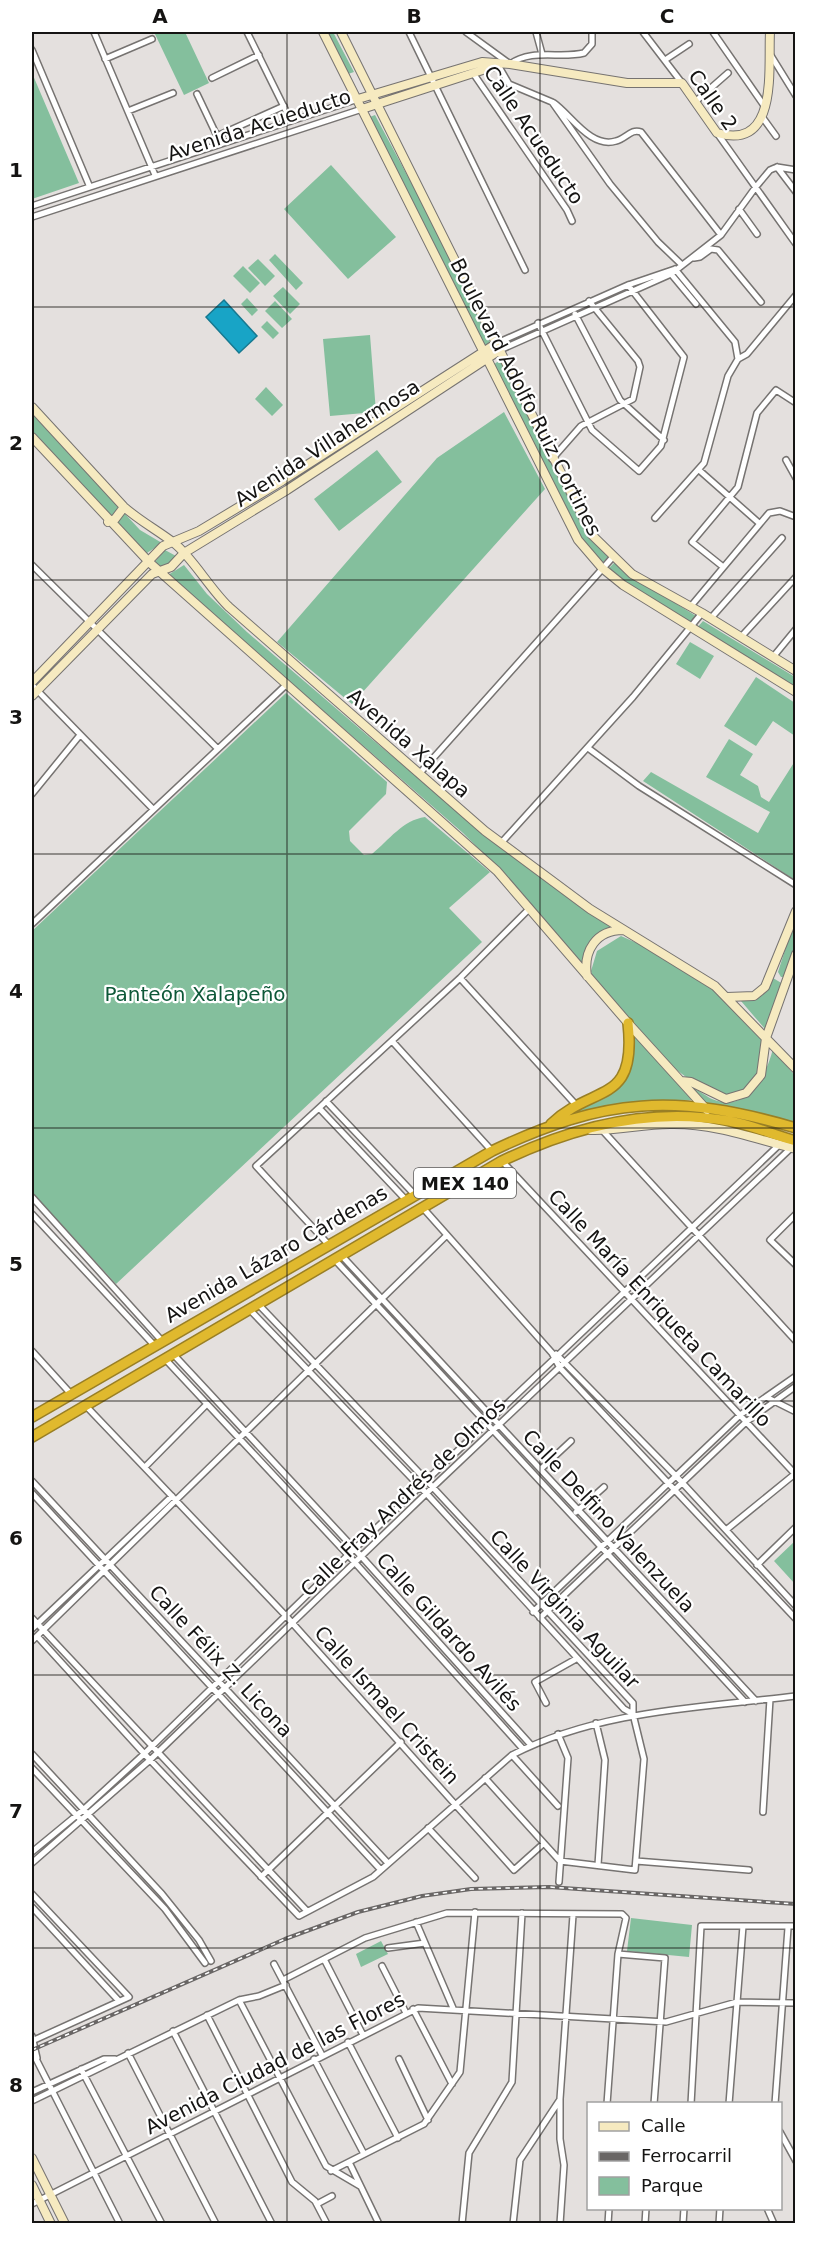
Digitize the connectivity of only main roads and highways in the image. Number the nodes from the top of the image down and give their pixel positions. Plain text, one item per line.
1 (323, 32) edge
2 (341, 32) edge
3 (770, 32) edge
4 (498, 65) junction
5 (682, 83) joint
6 (373, 94) junction
7 (357, 99) junction
8 (377, 105) junction
9 (363, 109) junction
10 (498, 346) junction
11 (483, 351) junction
12 (487, 359) junction
13 (32, 407) edge
14 (379, 419) junction
15 (384, 428) junction
16 (32, 437) edge
17 (124, 507) junction
18 (108, 522) junction
19 (174, 543) junction
20 (184, 553) junction
21 (150, 563) junction
22 (159, 571) junction
23 (229, 608) junction
24 (217, 622) junction
25 (795, 671) edge
26 (33, 688) edge
27 (795, 692) edge
28 (795, 911) edge
29 (625, 930) junction
30 (795, 954) edge
31 (772, 972) junction
32 (587, 976) junction
33 (786, 979) junction
34 (727, 997) junction
35 (628, 1023) junction
36 (766, 1038) junction
37 (795, 1069) edge
38 (681, 1081) junction
39 (704, 1106) junction
40 (716, 1119) junction
41 (547, 1127) junction
42 (795, 1128) edge
43 (724, 1129) junction
44 (578, 1130) junction
45 (791, 1143) edge
46 (64, 1419) junction
47 (36, 1421) edge
48 (32, 1432) edge
49 (32, 1437) edge
50 (32, 2158) edge
51 (32, 2185) edge
52 (51, 2223) edge
53 (65, 2223) edge

1 - 7 main road, Boulevard Adolfo Ruiz Cortines
2 - 6 main road, Boulevard Adolfo Ruiz Cortines
3 - 5 main road, Calle 2
4 - 5 main road, Avenida Acueducto
4 - 6 main road, Avenida Acueducto
4 - 8 main road, Avenida Acueducto
6 - 7 main road, Avenida Acueducto
6 - 8 main road, Boulevard Adolfo Ruiz Cortines
7 - 9 main road, Boulevard Adolfo Ruiz Cortines
8 - 9 main road, Avenida Acueducto
8 - 10 main road, Boulevard Adolfo Ruiz Cortines
9 - 11 main road, Boulevard Adolfo Ruiz Cortines
10 - 11 main road, Avenida Villahermosa
10 - 12 main road, Avenida Villahermosa
10 - 25 main road, Boulevard Adolfo Ruiz Cortines
11 - 12 main road, Boulevard Adolfo Ruiz Cortines
11 - 14 main road, Avenida Villahermosa
12 - 15 main road, Avenida Villahermosa
12 - 27 main road, Boulevard Adolfo Ruiz Cortines
13 - 17 main road, Avenida Xalapa
14 - 15 main road
14 - 19 main road, Avenida Villahermosa
15 - 20 main road, Avenida Villahermosa
16 - 18 main road, Avenida Xalapa
17 - 18 main road
17 - 19 main road, Avenida Xalapa
18 - 21 main road, Avenida Xalapa
19 - 20 main road, Avenida Xalapa
19 - 21 main road, Avenida Villahermosa
20 - 22 main road, Avenida Villahermosa
20 - 23 main road, Avenida Xalapa
21 - 22 main road, Avenida Xalapa
21 - 26 main road, Avenida Villahermosa
22 - 24 main road, Avenida Xalapa
22 - 26 main road, Avenida Villahermosa
23 - 24 main road
23 - 29 main road, Avenida Xalapa
24 - 32 main road, Avenida Xalapa
28 - 31 main road
29 - 32 main road
29 - 34 main road, Avenida Xalapa
30 - 33 main road
31 - 33 main road
31 - 34 main road
32 - 35 main road, Avenida Xalapa
33 - 36 main road
34 - 36 main road, Avenida Xalapa
35 - 38 main road, Avenida Xalapa
35 - 41 highway
36 - 37 main road, Avenida Xalapa
36 - 38 main road
38 - 39 main road, Avenida Xalapa
39 - 40 main road, Avenida Xalapa
39 - 41 highway, Avenida Lázaro Cárdenas / MEX 140
39 - 42 highway, Avenida Lázaro Cárdenas / MEX 140
40 - 43 main road, Avenida Xalapa
40 - 44 highway, Avenida Lázaro Cárdenas / MEX 140
40 - 45 highway, Avenida Lázaro Cárdenas / MEX 140
41 - 47 highway, Avenida Lázaro Cárdenas / MEX 140
43 - 44 main road
43 - 45 main road
44 - 46 highway, Avenida Lázaro Cárdenas / MEX 140
46 - 47 highway, Avenida Lázaro Cárdenas / MEX 140
46 - 49 highway, Avenida Lázaro Cárdenas / MEX 140
47 - 48 highway, Avenida Lázaro Cárdenas / MEX 140
50 - 53 main road
51 - 52 main road

